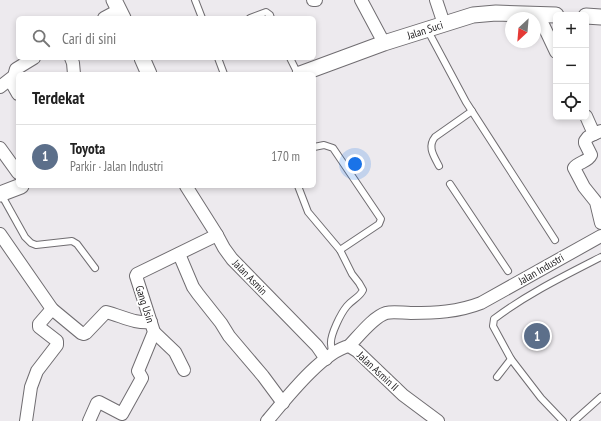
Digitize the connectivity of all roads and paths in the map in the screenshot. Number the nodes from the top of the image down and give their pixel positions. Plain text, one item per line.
1 (195, 0) edge
2 (361, 0) edge
3 (436, 0) edge
4 (119, 9) edge
5 (505, 13) edge
6 (541, 14) edge
7 (553, 15) edge
8 (107, 16) edge
9 (201, 16) edge
10 (255, 16) edge
11 (270, 16) edge
12 (589, 16) edge
13 (601, 17) edge
14 (541, 20) edge
15 (444, 24) junction
16 (427, 29) junction
17 (384, 43) junction
18 (554, 48) edge
19 (31, 60) edge
20 (72, 60) edge
21 (143, 60) edge
22 (219, 60) edge
23 (291, 60) edge
24 (74, 72) edge
25 (148, 72) edge
26 (223, 72) edge
27 (298, 72) edge
28 (304, 72) edge
29 (5, 83) edge
30 (16, 92) edge
31 (472, 111) junction
32 (589, 120) edge
33 (598, 132) edge
34 (316, 147) edge
35 (0, 148) edge
36 (438, 166) dead end
37 (16, 170) edge
38 (450, 184) dead end
39 (16, 188) edge
40 (187, 188) edge
41 (299, 188) edge
42 (0, 194) edge
43 (601, 223) edge
44 (0, 234) edge
45 (217, 235) junction
46 (601, 236) edge
47 (555, 240) dead end
48 (340, 250) junction
49 (179, 254) junction
50 (601, 257) edge
51 (95, 268) dead end
52 (508, 271) dead end
53 (52, 309) junction
54 (153, 327) junction
55 (349, 346) junction
56 (329, 356) junction
57 (511, 359) junction
58 (184, 370) dead end
59 (497, 377) dead end
60 (601, 397) edge
61 (283, 403) junction
62 (562, 420) edge
63 (26, 421) edge
64 (89, 421) edge
65 (267, 421) edge
66 (438, 421) edge
67 (574, 421) edge

1 - 9 lane
2 - 17 street
3 - 15 street
4 - 8 street
5 - 15 street, Jalan Suci
6 - 7 street, Jalan Suci
10 - 11 lane
12 - 13 street
14 - 18 street
15 - 16 street, Jalan Suci
16 - 17 street, Jalan Suci
16 - 31 lane
17 - 28 street, Jalan Suci
19 - 29 street
20 - 24 street
21 - 25 street
22 - 26 lane
23 - 27 lane
29 - 30 street
31 - 36 lane
31 - 47 lane
32 - 33 street
33 - 43 street
34 - 48 lane
35 - 37 street
38 - 52 lane
39 - 42 street
40 - 45 street, Jalan Asmin
41 - 48 lane
42 - 51 lane
44 - 53 street
45 - 49 street, Gang Usin
45 - 56 street, Jalan Asmin
46 - 55 street, Jalan Industri
48 - 56 lane
49 - 54 street, Gang Usin
49 - 61 street
50 - 57 lane
53 - 54 street
53 - 63 street
54 - 58 street
54 - 64 street, Gang Usin
55 - 56 street, Jalan Asmin II
55 - 66 street, Jalan Asmin II
56 - 61 street, Jalan Asmin II
57 - 59 lane
57 - 62 lane
60 - 67 lane
61 - 65 street, Jalan Asmin II

